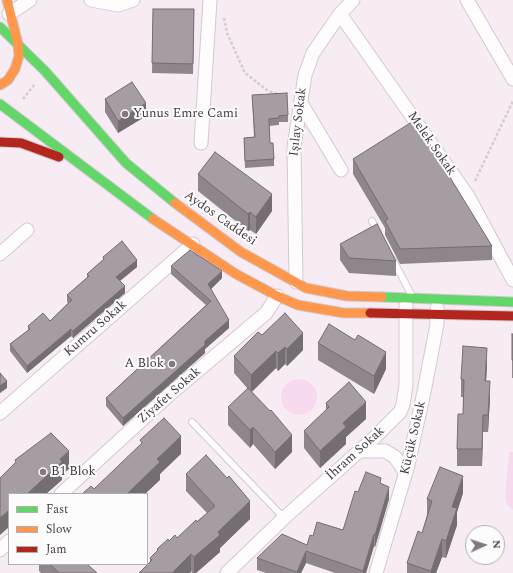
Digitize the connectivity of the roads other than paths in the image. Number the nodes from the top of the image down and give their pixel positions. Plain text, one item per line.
1 (7, 0) edge
2 (30, 0) edge
3 (91, 0) edge
4 (210, 0) edge
5 (353, 0) edge
6 (466, 0) edge
7 (129, 1) edge
8 (10, 14) junction
9 (340, 14) junction
10 (0, 27) edge
11 (18, 44) junction
12 (513, 79) edge
13 (0, 85) edge
14 (301, 103) junction
15 (0, 104) edge
16 (0, 142) edge
17 (201, 143) dead end
18 (342, 170) dead end
19 (92, 172) junction
20 (372, 221) dead end
21 (27, 230) dead end
22 (382, 240) edge
23 (192, 244) junction
24 (389, 253) edge
25 (0, 254) edge
26 (513, 280) edge
27 (296, 282) junction
28 (277, 296) junction
29 (410, 299) junction
30 (437, 300) junction
31 (513, 302) edge
32 (407, 314) junction
33 (438, 315) junction
34 (513, 316) edge
35 (0, 413) edge
36 (192, 422) dead end
37 (359, 451) junction
38 (406, 473) junction
39 (62, 493) edge
40 (284, 518) junction
41 (8, 543) edge
42 (0, 550) edge
43 (227, 573) edge
44 (376, 573) edge

1 - 8 main road
2 - 8 street
3 - 7 street
4 - 17 street
5 - 9 street, Işılay Sokak
6 - 12 street
8 - 11 main road
9 - 14 street, Işılay Sokak
9 - 26 street, Melek Sokak
10 - 11 main road, Aydos Caddesi
11 - 13 main road
11 - 27 main road, Aydos Caddesi
14 - 18 street
14 - 27 street, Işılay Sokak
15 - 19 main road
16 - 19 main road
19 - 23 main road
20 - 22 lane
21 - 25 street
23 - 28 main road
23 - 35 street, Kumru Sokak
24 - 29 lane
27 - 29 main road, Aydos Caddesi
28 - 32 main road
28 - 39 street, Ziyafet Sokak
29 - 30 main road, Aydos Caddesi
29 - 32 street, İhram Sokak
30 - 31 main road, Aydos Caddesi
30 - 33 street, Küçük Sokak
32 - 33 main road
32 - 37 street, İhram Sokak
33 - 34 main road
33 - 38 street, Küçük Sokak
36 - 40 lane
37 - 38 street
37 - 40 street, İhram Sokak
38 - 44 street, Küçük Sokak
40 - 43 street, İhram Sokak
41 - 42 street

